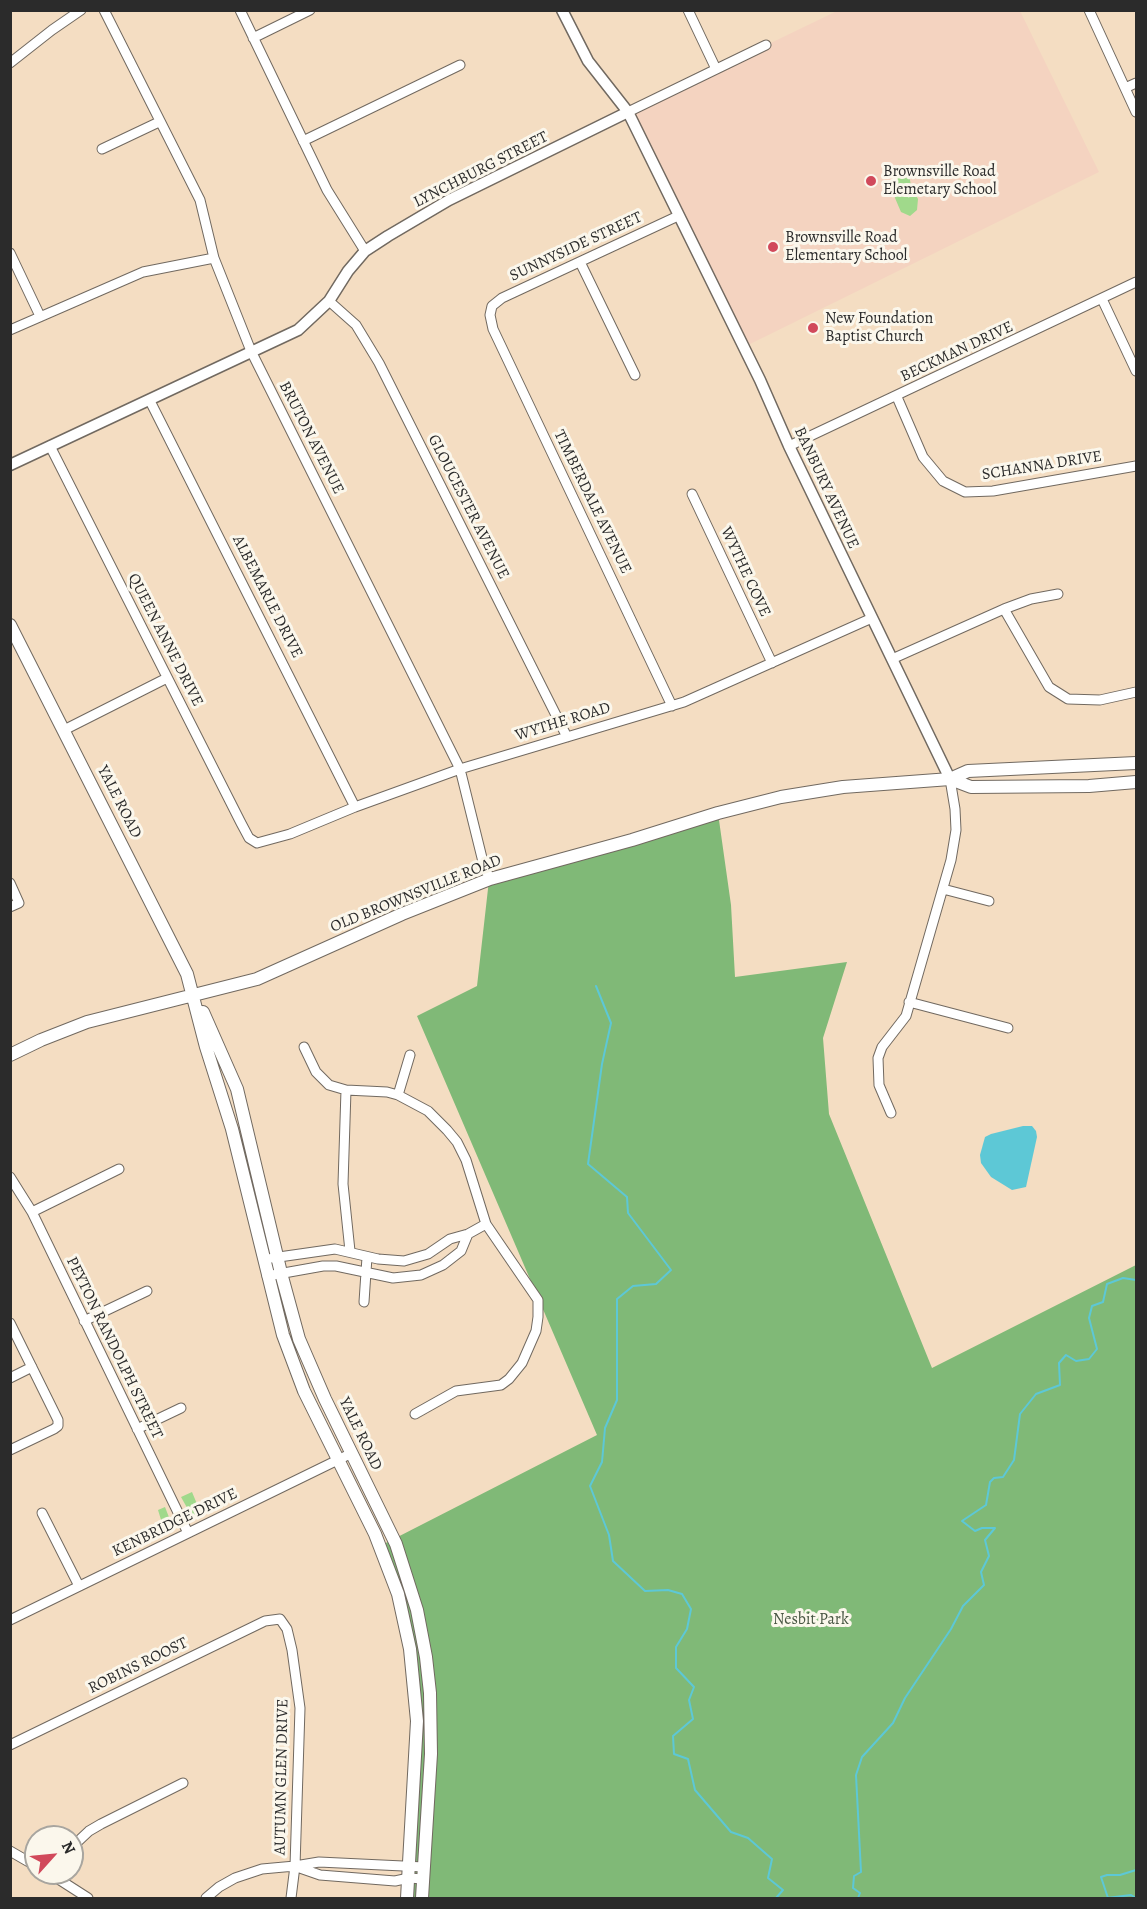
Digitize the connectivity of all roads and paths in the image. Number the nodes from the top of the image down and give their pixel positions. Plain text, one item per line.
1 (81, 10) edge
2 (104, 10) edge
3 (240, 10) edge
4 (310, 10) edge
5 (562, 10) edge
6 (688, 10) edge
7 (1089, 10) edge
8 (253, 38) junction
9 (766, 45) dead end
10 (10, 63) edge
11 (460, 65) dead end
12 (716, 69) junction
13 (1137, 83) edge
14 (1125, 88) junction
15 (628, 112) junction
16 (1137, 112) edge
17 (159, 122) junction
18 (303, 141) junction
19 (102, 149) dead end
20 (678, 216) junction
21 (365, 251) junction
22 (10, 253) edge
23 (214, 258) junction
24 (580, 262) junction
25 (1137, 282) edge
26 (1102, 299) junction
27 (329, 301) junction
28 (491, 310) joint
29 (40, 315) junction
30 (10, 330) edge
31 (251, 351) junction
32 (1137, 371) edge
33 (635, 375) dead end
34 (897, 397) junction
35 (150, 401) junction
36 (50, 446) junction
37 (789, 446) junction
38 (10, 465) edge
39 (1137, 466) edge
40 (692, 494) dead end
41 (1058, 594) dead end
42 (1004, 609) junction
43 (872, 618) junction
44 (10, 624) edge
45 (892, 659) junction
46 (772, 663) junction
47 (167, 678) junction
48 (1137, 692) edge
49 (672, 706) junction
50 (64, 730) junction
51 (567, 736) junction
52 (1137, 763) edge
53 (460, 769) junction
54 (950, 779) junction
55 (1137, 782) edge
56 (355, 807) junction
57 (257, 843) joint
58 (490, 879) junction
59 (10, 883) edge
60 (943, 889) junction
61 (988, 901) dead end
62 (15, 905) edge
63 (193, 995) junction
64 (909, 1002) junction
65 (1008, 1028) dead end
66 (304, 1047) dead end
67 (10, 1055) edge
68 (410, 1055) dead end
69 (346, 1090) junction
70 (398, 1095) junction
71 (891, 1113) dead end
72 (119, 1169) dead end
73 (10, 1177) edge
74 (32, 1212) junction
75 (486, 1224) junction
76 (468, 1234) junction
77 (350, 1251) junction
78 (278, 1257) junction
79 (367, 1257) junction
80 (263, 1260) junction
81 (366, 1272) junction
82 (281, 1273) junction
83 (267, 1276) junction
84 (147, 1290) dead end
85 (364, 1302) dead end
86 (84, 1321) junction
87 (10, 1323) edge
88 (32, 1367) junction
89 (10, 1378) edge
90 (181, 1408) dead end
91 (415, 1414) dead end
92 (137, 1429) junction
93 (10, 1450) edge
94 (352, 1453) junction
95 (338, 1460) junction
96 (42, 1513) dead end
97 (188, 1533) junction
98 (79, 1586) junction
99 (280, 1619) joint
100 (10, 1620) edge
101 (10, 1745) edge
102 (183, 1783) dead end
103 (84, 1836) edge
104 (10, 1851) edge
105 (24, 1859) edge
106 (295, 1866) junction
107 (410, 1872) junction
108 (424, 1873) junction
109 (68, 1885) edge
110 (88, 1899) edge
111 (207, 1899) edge
112 (291, 1899) edge
113 (407, 1899) edge
114 (422, 1899) edge

1 - 10 street
2 - 17 street, BRUTON AVENUE
3 - 8 street
4 - 8 street
5 - 15 street, BANBURY AVENUE
6 - 12 street
7 - 14 street
8 - 18 street
9 - 12 street, LYNCHBURG STREET
11 - 18 street
12 - 15 street, LYNCHBURG STREET
13 - 14 street
14 - 16 street
15 - 20 street, BANBURY AVENUE
15 - 21 street, LYNCHBURG STREET
17 - 19 street
17 - 23 street, BRUTON AVENUE
18 - 21 street
20 - 24 street, SUNNYSIDE STREET
20 - 37 street, BANBURY AVENUE
21 - 27 street, LYNCHBURG STREET
22 - 29 street
23 - 29 street
23 - 31 street, BRUTON AVENUE
24 - 28 street, SUNNYSIDE STREET
24 - 33 street
25 - 26 street, BECKMAN DRIVE
26 - 32 street
26 - 34 street, BECKMAN DRIVE
27 - 31 street, LYNCHBURG STREET
27 - 51 street, GLOUCESTER AVENUE
28 - 49 street, TIMBERDALE AVENUE
29 - 30 street
31 - 35 street, LYNCHBURG STREET
31 - 53 street, BRUTON AVENUE
34 - 37 street, BECKMAN DRIVE
34 - 39 street, SCHANNA DRIVE
35 - 36 street, LYNCHBURG STREET
35 - 56 street, ALBEMARLE DRIVE
36 - 38 street, LYNCHBURG STREET
36 - 47 street, QUEEN ANNE DRIVE
37 - 43 street, BANBURY AVENUE
40 - 46 street, WYTHE COVE
41 - 42 street
42 - 45 street
42 - 48 street
43 - 45 street, BANBURY AVENUE
43 - 46 street, WYTHE ROAD
44 - 50 main road, YALE ROAD
45 - 54 street, BANBURY AVENUE
46 - 49 street, WYTHE ROAD
47 - 50 street
47 - 57 street, QUEEN ANNE DRIVE
49 - 51 street, WYTHE ROAD
50 - 63 main road, YALE ROAD
51 - 53 street, WYTHE ROAD
52 - 54 main road
53 - 56 street, WYTHE ROAD
53 - 58 street, BRUTON AVENUE
54 - 55 main road
54 - 58 main road, OLD BROWNSVILLE ROAD
54 - 60 street, BANBURY AVENUE
56 - 57 street, WYTHE ROAD
58 - 63 main road, OLD BROWNSVILLE ROAD
59 - 62 street
60 - 61 street
60 - 64 street, BANBURY AVENUE
63 - 67 main road, OLD BROWNSVILLE ROAD
63 - 78 main road, YALE ROAD
63 - 80 main road, YALE ROAD
64 - 65 street
64 - 71 street, BANBURY AVENUE
66 - 69 street
68 - 70 street
69 - 70 street
69 - 77 street
70 - 75 street
72 - 74 street
73 - 74 street, PEYTON RANDOLPH STREET
74 - 86 street, PEYTON RANDOLPH STREET
75 - 76 street
75 - 91 street
76 - 79 street
76 - 81 street
77 - 78 street
77 - 79 street
78 - 80 street
78 - 82 main road, YALE ROAD
79 - 81 street
80 - 83 main road, YALE ROAD
81 - 82 street
81 - 85 street
82 - 83 street
82 - 94 main road, YALE ROAD
83 - 95 main road, YALE ROAD
84 - 86 street
86 - 92 street, PEYTON RANDOLPH STREET
87 - 88 street
88 - 89 street
88 - 93 street
90 - 92 street
92 - 97 street, PEYTON RANDOLPH STREET
94 - 95 street, KENBRIDGE DRIVE
94 - 108 main road, YALE ROAD
95 - 97 street, KENBRIDGE DRIVE
95 - 107 main road, YALE ROAD
96 - 98 street
97 - 98 street, KENBRIDGE DRIVE
98 - 100 street, KENBRIDGE DRIVE
99 - 101 street, ROBINS ROOST
99 - 106 street, AUTUMN GLEN DRIVE
102 - 103 street
104 - 105 street
106 - 107 street
106 - 107 street
106 - 111 street
106 - 112 street, AUTUMN GLEN DRIVE
107 - 108 street
107 - 113 main road, YALE ROAD
108 - 114 main road, YALE ROAD
109 - 110 street

